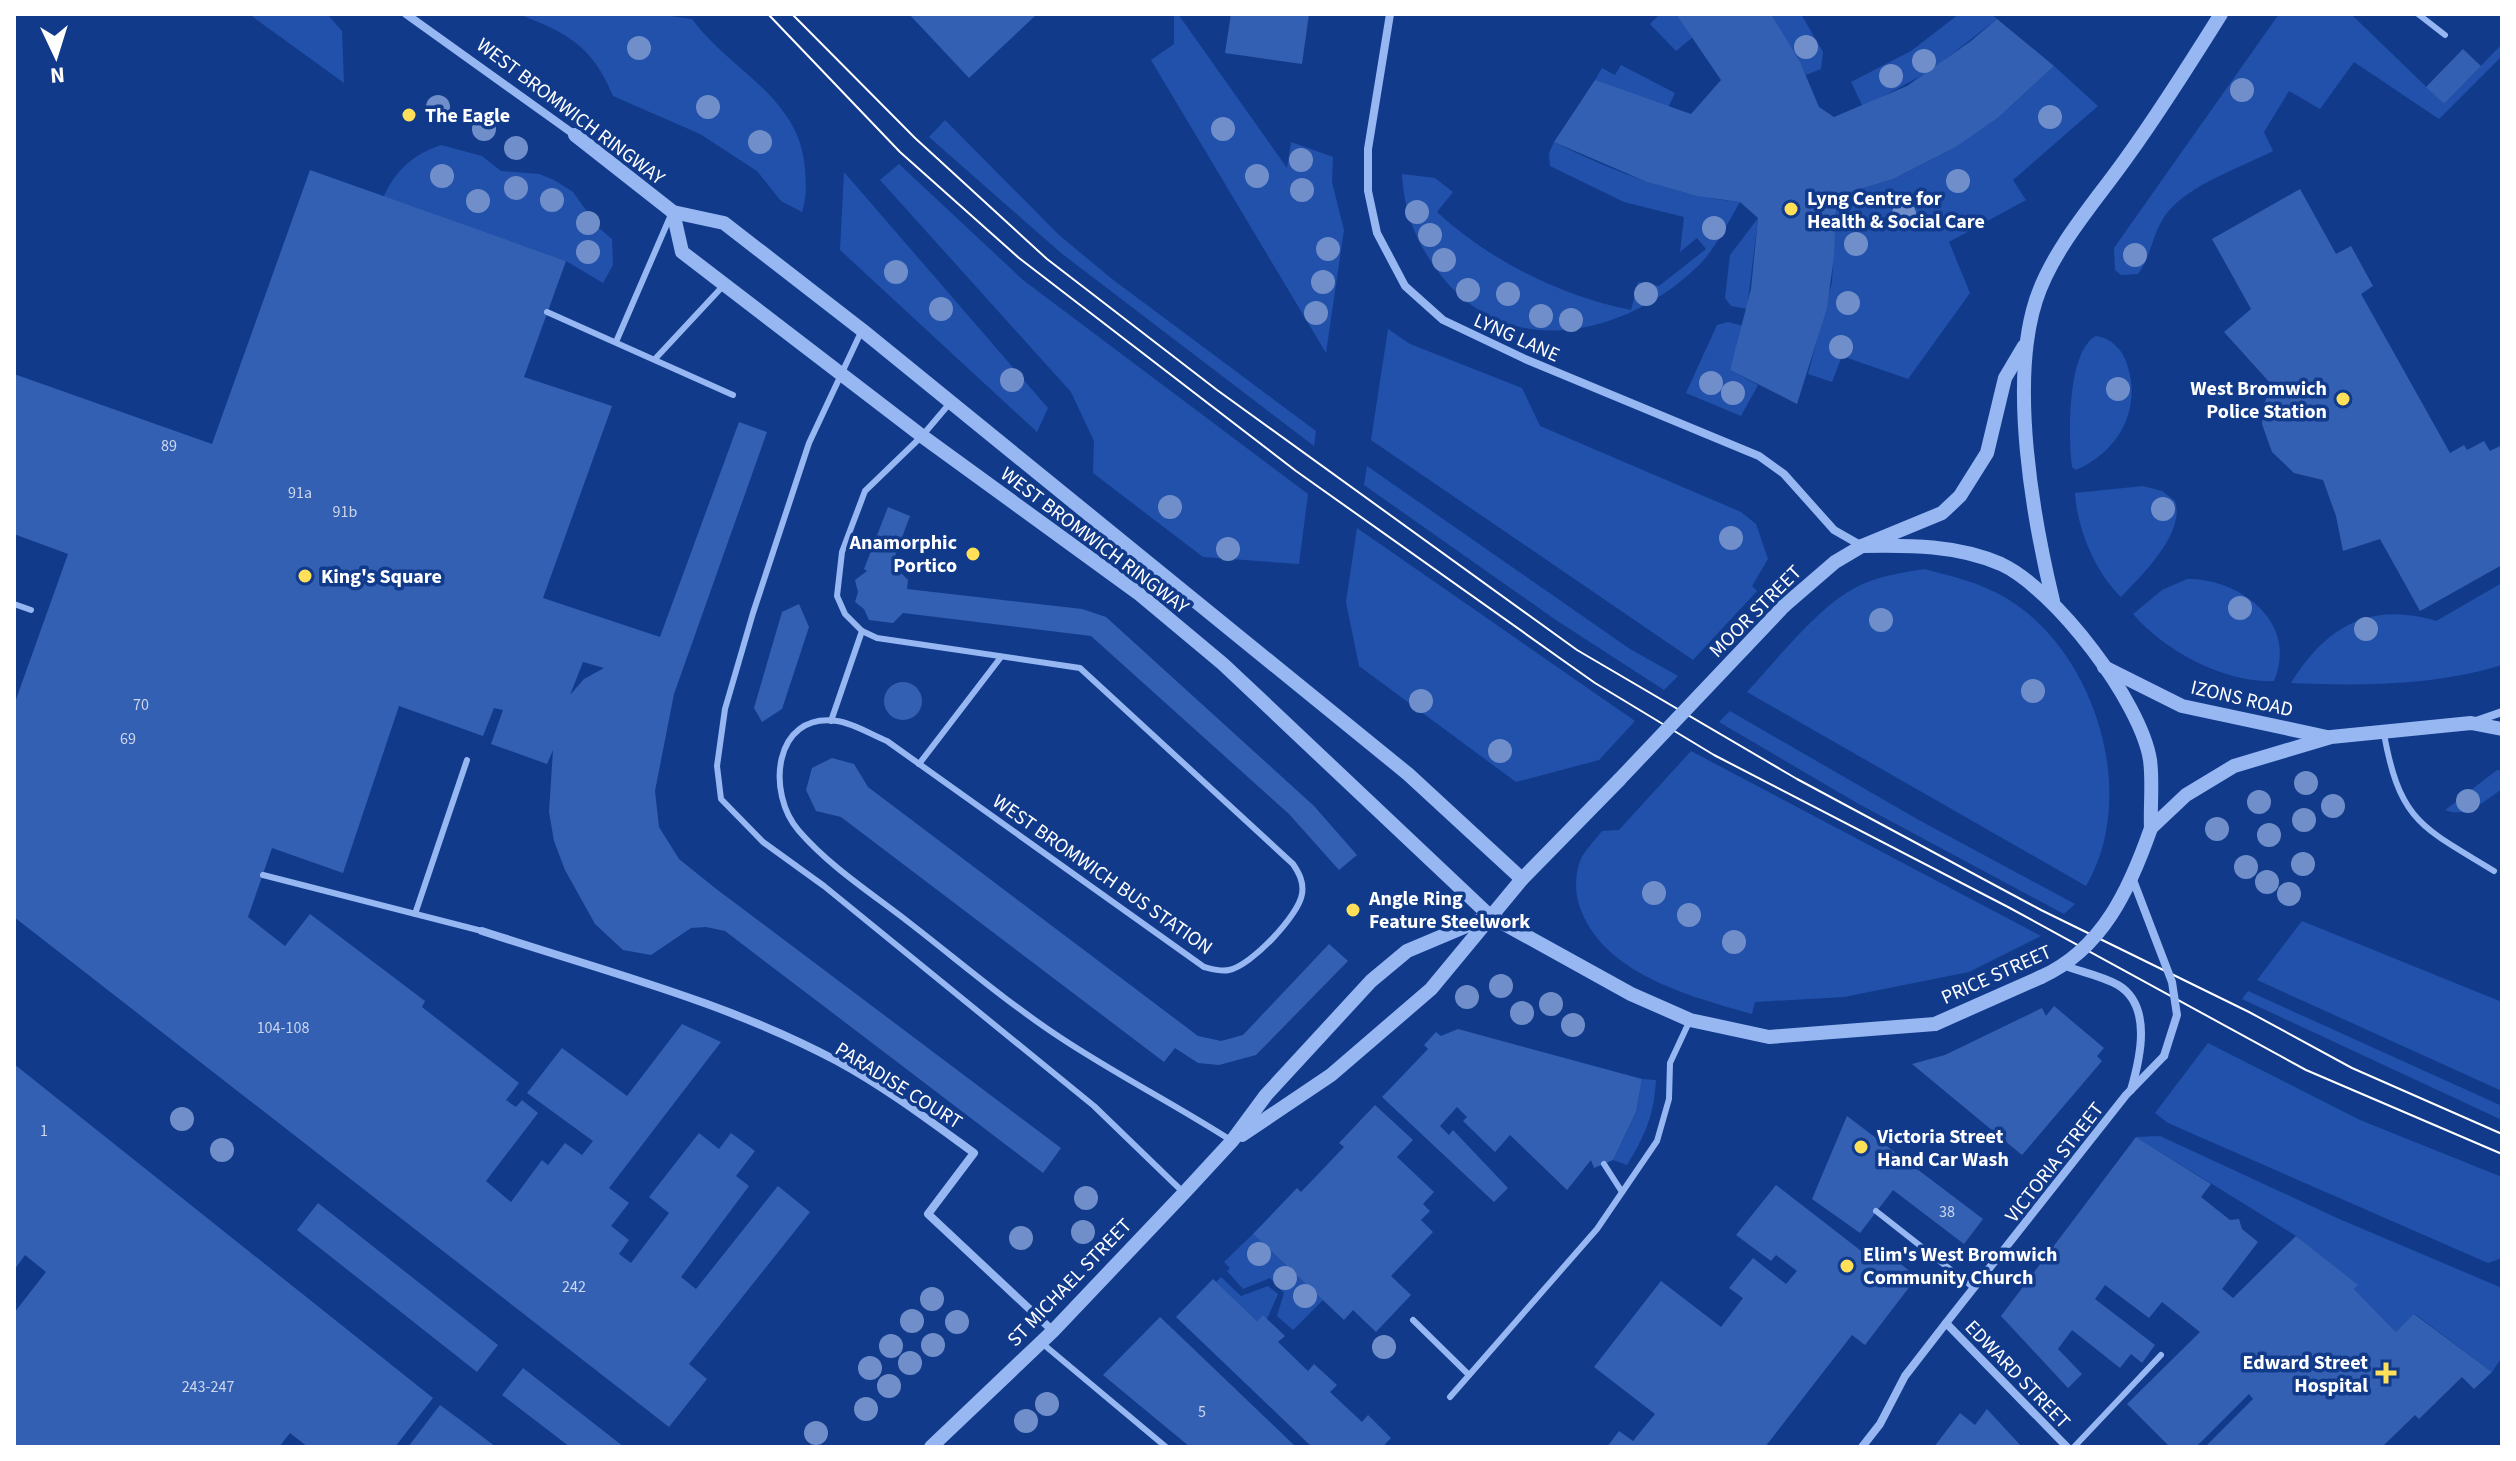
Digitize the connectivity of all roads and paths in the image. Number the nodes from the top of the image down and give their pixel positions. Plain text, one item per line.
1 (406, 14) edge
2 (1390, 14) edge
3 (2221, 14) edge
4 (2418, 14) edge
5 (2445, 35) dead end
6 (575, 135) joint
7 (673, 212) junction
8 (724, 285) junction
9 (547, 312) dead end
10 (862, 330) junction
11 (616, 342) junction
12 (2026, 343) junction
13 (655, 359) junction
14 (841, 375) junction
15 (733, 395) dead end
16 (950, 403) junction
17 (922, 436) junction
18 (1862, 546) junction
19 (2053, 601) junction
20 (14, 604) edge
21 (31, 610) dead end
22 (862, 631) junction
23 (1001, 657) junction
24 (2104, 667) junction
25 (2502, 712) edge
26 (831, 721) junction
27 (2471, 723) junction
28 (2502, 729) edge
29 (2384, 734) junction
30 (2331, 737) junction
31 (467, 760) dead end
32 (919, 764) junction
33 (2151, 828) junction
34 (2494, 871) dead end
35 (263, 875) dead end
36 (1522, 879) junction
37 (2133, 880) junction
38 (415, 914) junction
39 (1490, 916) junction
40 (482, 931) joint
41 (2065, 966) junction
42 (1690, 1020) junction
43 (2130, 1090) junction
44 (1232, 1141) junction
45 (1604, 1164) dead end
46 (1622, 1192) junction
47 (1184, 1193) junction
48 (1876, 1211) dead end
49 (1974, 1288) junction
50 (1413, 1320) dead end
51 (1946, 1323) junction
52 (1053, 1331) junction
53 (1041, 1342) junction
54 (2161, 1355) dead end
55 (1469, 1375) junction
56 (1450, 1397) dead end
57 (931, 1447) edge
58 (1166, 1447) edge
59 (1862, 1447) edge
60 (2067, 1447) edge
61 (2074, 1447) edge

1 - 6 street, WEST BROMWICH RINGWAY
2 - 18 street, LYNG LANE
3 - 12 street, MOOR STREET
4 - 5 lane
6 - 7 street, WEST BROMWICH RINGWAY
7 - 8 street, WEST BROMWICH RINGWAY
7 - 10 street, WEST BROMWICH RINGWAY
7 - 11 lane
8 - 13 lane
8 - 14 street, WEST BROMWICH RINGWAY
9 - 11 lane
10 - 14 lane
10 - 16 street, WEST BROMWICH RINGWAY
11 - 13 lane
12 - 18 street, MOOR STREET
12 - 19 street, MOOR STREET
13 - 15 lane
14 - 17 street, WEST BROMWICH RINGWAY
14 - 47 lane
16 - 17 lane
16 - 36 street, WEST BROMWICH RINGWAY
17 - 22 lane
17 - 39 street, WEST BROMWICH RINGWAY
18 - 19 street, PRICE STREET
18 - 36 street, MOOR STREET, bridge
19 - 24 street, PRICE STREET
20 - 21 lane
22 - 23 lane, WEST BROMWICH BUS STATION
22 - 26 lane
23 - 32 lane
23 - 32 lane, WEST BROMWICH BUS STATION
24 - 30 street, IZONS ROAD
24 - 33 street, PRICE STREET
25 - 27 street
26 - 32 lane, WEST BROMWICH BUS STATION
26 - 44 lane
27 - 28 street, IZONS ROAD
27 - 29 street, IZONS ROAD
29 - 30 street, IZONS ROAD
29 - 34 lane
30 - 33 street, IZONS ROAD
31 - 38 lane
33 - 37 street, PRICE STREET, bridge
35 - 38 lane
36 - 39 street, MOOR STREET
37 - 41 street, PRICE STREET, bridge
37 - 43 street, VICTORIA STREET, bridge
38 - 40 lane
39 - 42 street, PRICE STREET
39 - 44 street, MOOR STREET
39 - 44 street
40 - 52 street, PARADISE COURT
41 - 42 street, PRICE STREET, bridge
41 - 43 street, VICTORIA STREET
42 - 46 lane
43 - 49 street, VICTORIA STREET
44 - 47 street, ST MICHAEL STREET
45 - 46 lane
46 - 55 lane
47 - 52 street, ST MICHAEL STREET
48 - 49 lane
49 - 51 street, VICTORIA STREET
50 - 55 lane
51 - 59 street, VICTORIA STREET
51 - 60 street, EDWARD STREET
52 - 53 street, ST MICHAEL STREET
53 - 57 street, ST MICHAEL STREET
53 - 58 lane
54 - 61 lane
55 - 56 lane

